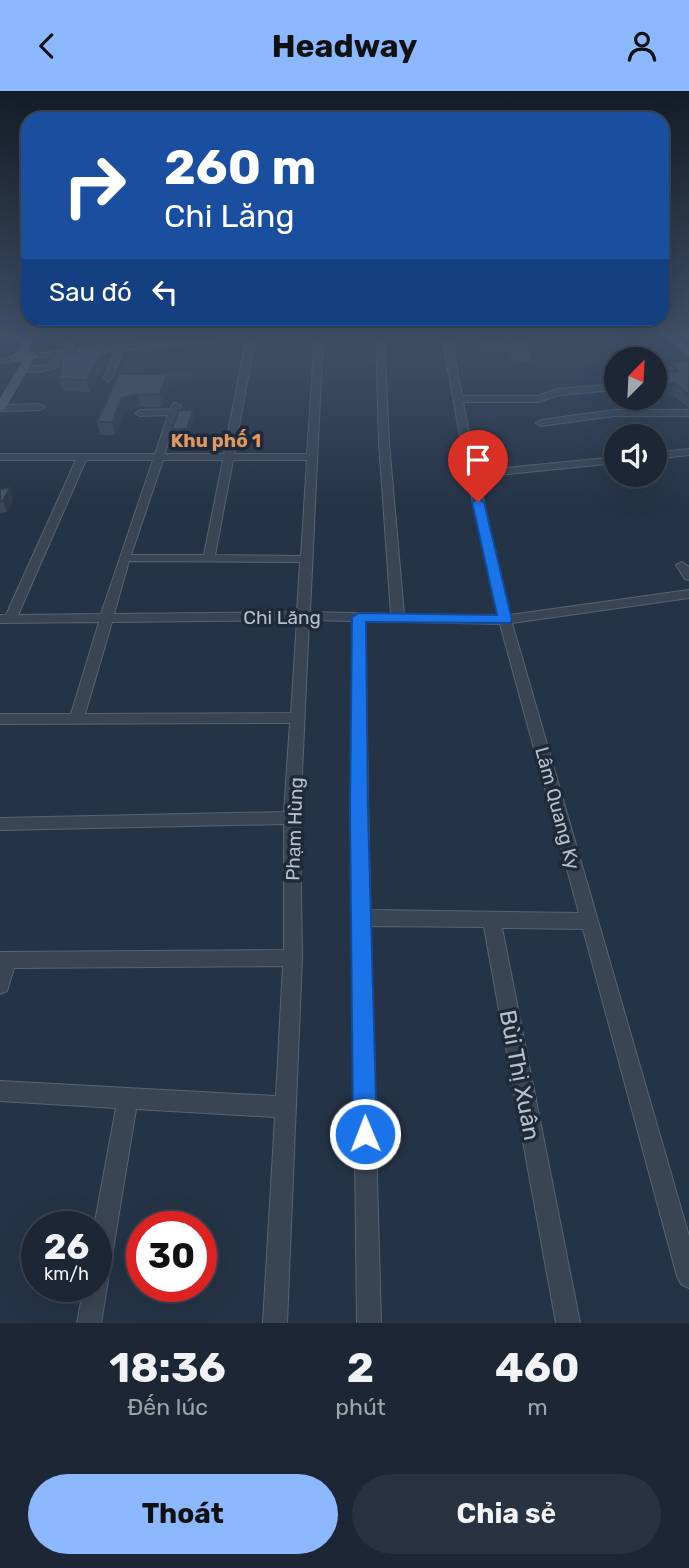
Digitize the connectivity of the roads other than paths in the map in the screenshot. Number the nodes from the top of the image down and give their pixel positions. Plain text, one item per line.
1 (240, 392) edge
2 (316, 392) edge
3 (382, 392) edge
4 (456, 392) edge
5 (557, 392) edge
6 (457, 399) junction
7 (40, 407) dead end
8 (0, 408) edge
9 (140, 413) dead end
10 (689, 413) edge
11 (541, 423) dead end
12 (689, 452) edge
13 (667, 455) edge
14 (83, 456) junction
15 (158, 456) junction
16 (0, 457) edge
17 (228, 457) junction
18 (313, 457) junction
19 (604, 461) edge
20 (471, 475) junction
21 (124, 558) junction
22 (209, 558) junction
23 (306, 559) junction
24 (682, 565) dead end
25 (689, 576) edge
26 (689, 594) edge
27 (302, 616) junction
28 (359, 617) junction
29 (106, 618) junction
30 (398, 618) junction
31 (5, 619) edge
32 (505, 620) junction
33 (77, 718) junction
34 (299, 718) junction
35 (0, 719) edge
36 (292, 818) junction
37 (0, 824) edge
38 (361, 918) junction
39 (492, 921) junction
40 (588, 921) junction
41 (293, 958) junction
42 (4, 960) edge
43 (0, 985) edge
44 (0, 1091) edge
45 (128, 1098) junction
46 (286, 1107) junction
47 (109, 1211) edge
48 (689, 1276) edge
49 (93, 1302) edge
50 (89, 1323) edge
51 (275, 1323) edge
52 (369, 1323) edge
53 (568, 1323) edge

1 - 17 street
2 - 18 street, Phạm Hùng
3 - 30 street
4 - 6 street, Lâm Quang Ky
5 - 6 street
6 - 20 street, Lâm Quang Ky
7 - 8 street
9 - 15 street
10 - 11 street
12 - 13 street
14 - 15 street
14 - 16 street
14 - 31 street
15 - 17 street
15 - 21 street
17 - 18 street
17 - 22 street
18 - 23 street, Phạm Hùng
19 - 20 street
20 - 32 street, Lâm Quang Ky
21 - 22 street
21 - 29 street
22 - 23 street
23 - 27 street, Phạm Hùng
24 - 25 street
26 - 32 street, Chi Lăng
27 - 28 street, Chi Lăng
27 - 29 street, Chi Lăng
27 - 34 street, Phạm Hùng
28 - 30 street, Chi Lăng
28 - 38 street
29 - 31 street, Chi Lăng
29 - 33 street
30 - 32 street, Chi Lăng
32 - 40 street, Lâm Quang Ky
33 - 34 street
33 - 35 street
34 - 36 street, Phạm Hùng
36 - 37 street
36 - 41 street, Phạm Hùng
38 - 39 street
38 - 52 street
39 - 40 street
39 - 53 street, Bùi Thị Xuân
40 - 48 street, Lâm Quang Ky
41 - 42 street
41 - 46 street, Phạm Hùng
42 - 43 street
44 - 45 street
45 - 46 street
45 - 47 street
46 - 51 street, Phạm Hùng
49 - 50 street

